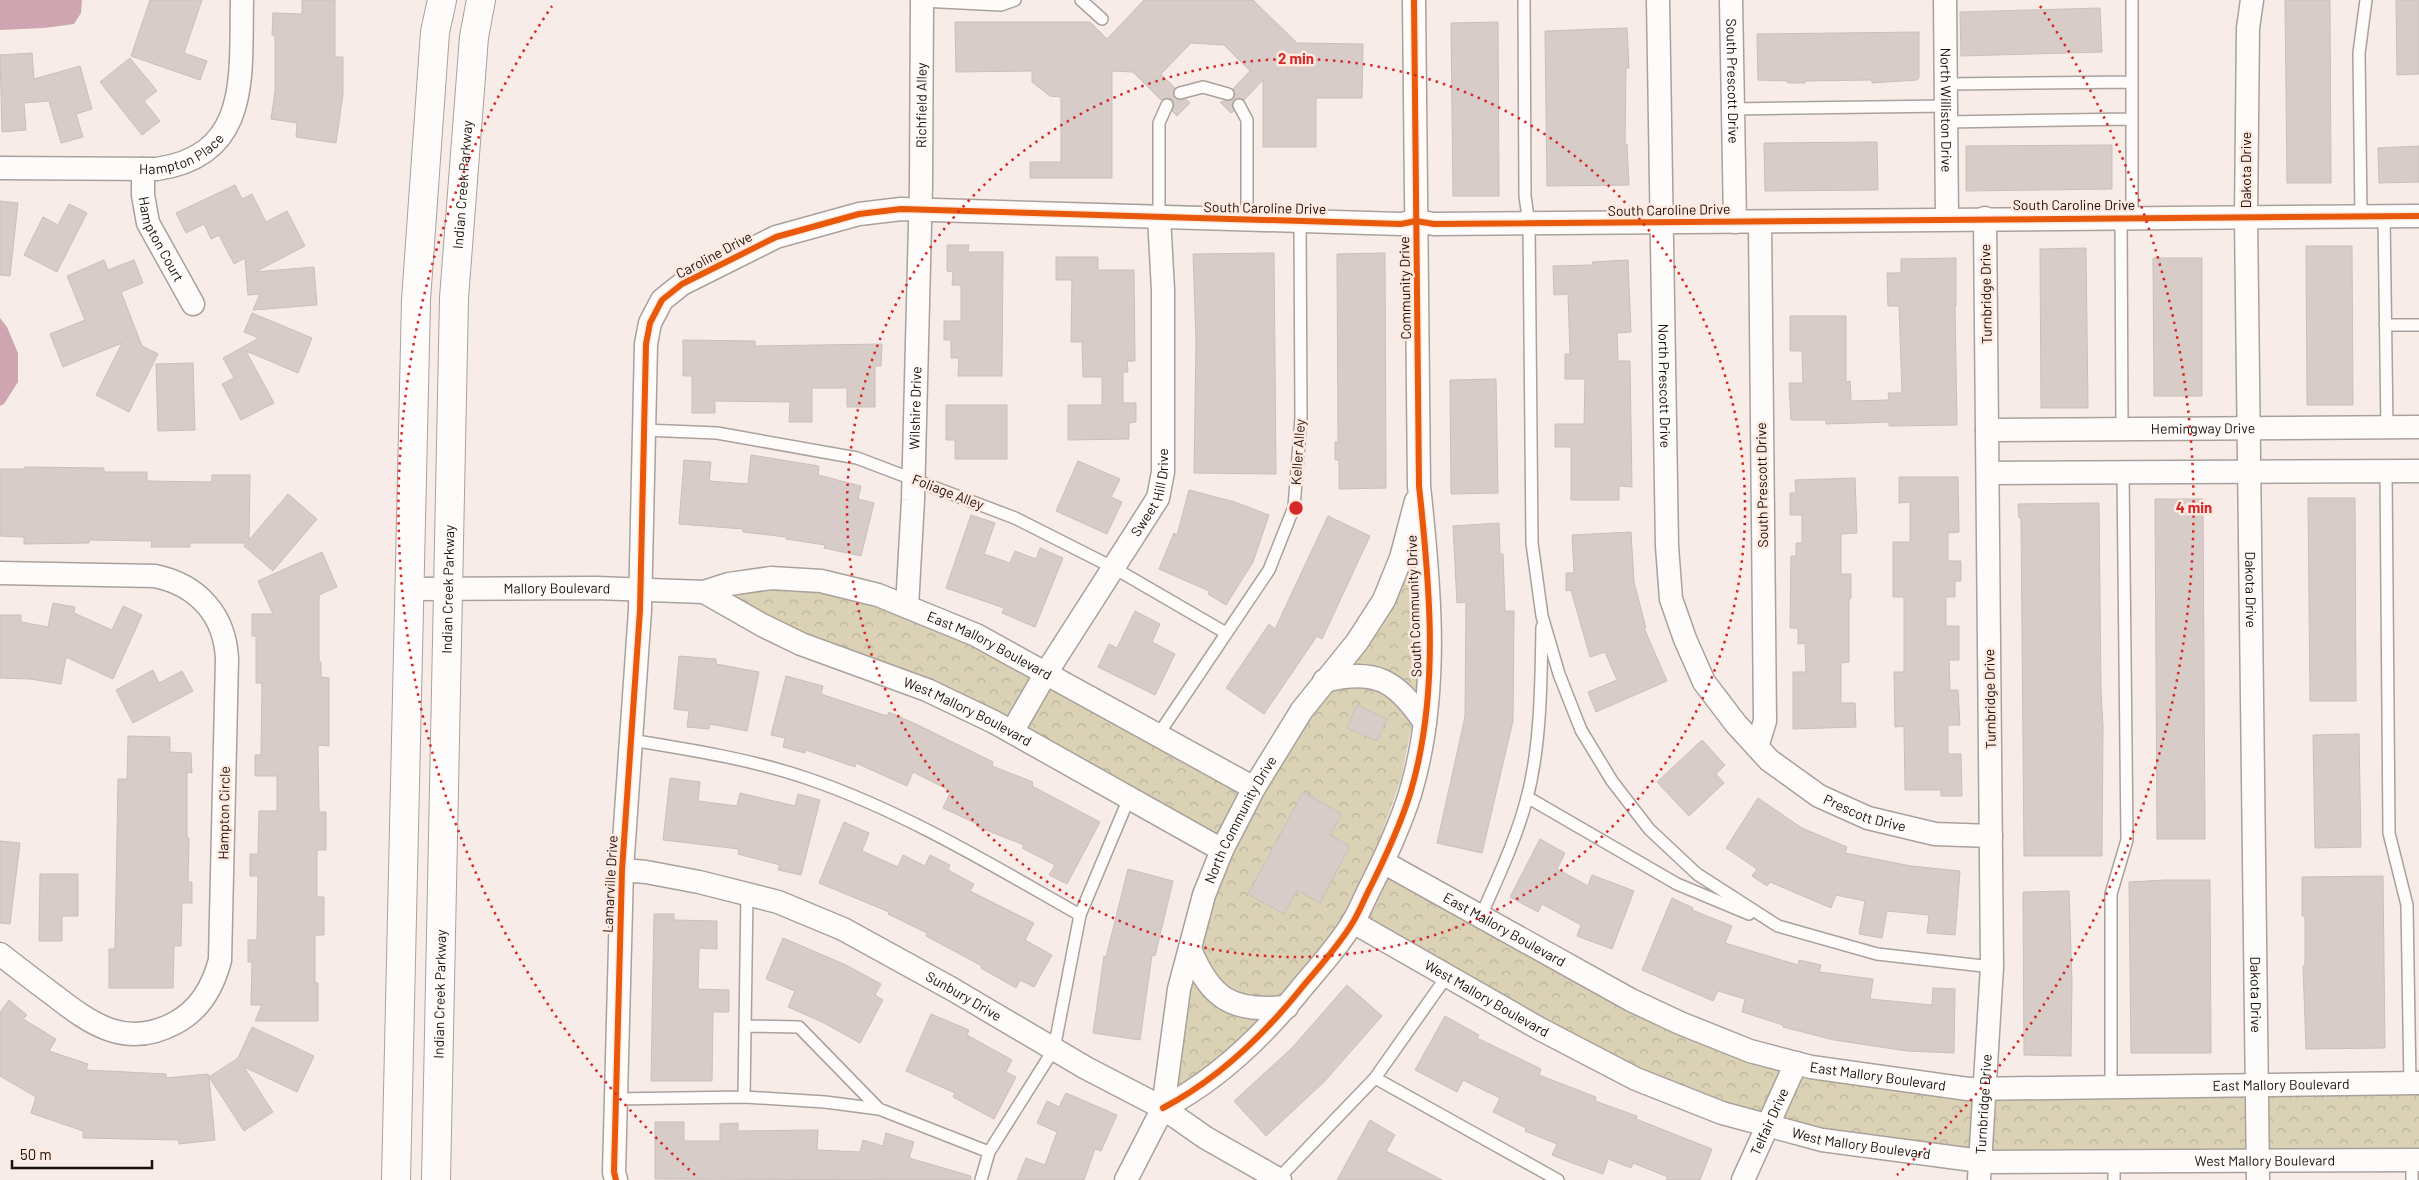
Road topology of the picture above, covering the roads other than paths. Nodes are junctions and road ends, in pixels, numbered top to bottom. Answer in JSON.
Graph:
{"nodes":[{"id":1,"x":242,"y":0,"type":"edge"},
{"id":2,"x":442,"y":0,"type":"edge"},
{"id":3,"x":481,"y":0,"type":"edge"},
{"id":4,"x":922,"y":0,"type":"edge"},
{"id":5,"x":1015,"y":0,"type":"edge"},
{"id":6,"x":1081,"y":0,"type":"edge"},
{"id":7,"x":1414,"y":0,"type":"edge"},
{"id":8,"x":1524,"y":0,"type":"edge"},
{"id":9,"x":1658,"y":0,"type":"edge"},
{"id":10,"x":1731,"y":0,"type":"edge"},
{"id":11,"x":1945,"y":0,"type":"edge"},
{"id":12,"x":2132,"y":0,"type":"edge"},
{"id":13,"x":2252,"y":0,"type":"edge"},
{"id":14,"x":2366,"y":0,"type":"edge"},
{"id":15,"x":1102,"y":19,"type":"dead end"},
{"id":16,"x":2132,"y":82,"type":"junction"},
{"id":17,"x":1180,"y":93,"type":"dead end"},
{"id":18,"x":1228,"y":94,"type":"dead end"},
{"id":19,"x":1946,"y":104,"type":"junction"},
{"id":20,"x":1166,"y":105,"type":"dead end"},
{"id":21,"x":1239,"y":105,"type":"dead end"},
{"id":22,"x":1733,"y":109,"type":"junction"},
{"id":23,"x":2132,"y":119,"type":"junction"},
{"id":24,"x":0,"y":168,"type":"edge"},
{"id":25,"x":143,"y":169,"type":"junction"},
{"id":26,"x":920,"y":210,"type":"junction"},
{"id":27,"x":2372,"y":216,"type":"junction"},
{"id":28,"x":2419,"y":216,"type":"edge"},
{"id":29,"x":1159,"y":217,"type":"junction"},
{"id":30,"x":2246,"y":217,"type":"junction"},
{"id":31,"x":1985,"y":218,"type":"junction"},
{"id":32,"x":2126,"y":218,"type":"junction"},
{"id":33,"x":1947,"y":219,"type":"junction"},
{"id":34,"x":1247,"y":220,"type":"junction"},
{"id":35,"x":1300,"y":221,"type":"junction"},
{"id":36,"x":1416,"y":221,"type":"junction"},
{"id":37,"x":1735,"y":222,"type":"junction"},
{"id":38,"x":1760,"y":222,"type":"junction"},
{"id":39,"x":1663,"y":223,"type":"junction"},
{"id":40,"x":1529,"y":224,"type":"junction"},
{"id":41,"x":193,"y":304,"type":"dead end"},
{"id":42,"x":2386,"y":325,"type":"junction"},
{"id":43,"x":2419,"y":325,"type":"edge"},
{"id":44,"x":2419,"y":427,"type":"edge"},
{"id":45,"x":2387,"y":428,"type":"junction"},
{"id":46,"x":2250,"y":429,"type":"junction"},
{"id":47,"x":644,"y":430,"type":"junction"},
{"id":48,"x":1987,"y":430,"type":"junction"},
{"id":49,"x":2122,"y":430,"type":"junction"},
{"id":50,"x":2419,"y":471,"type":"edge"},
{"id":51,"x":2386,"y":472,"type":"junction"},
{"id":52,"x":1988,"y":473,"type":"junction"},
{"id":53,"x":2123,"y":473,"type":"junction"},
{"id":54,"x":2251,"y":474,"type":"junction"},
{"id":55,"x":913,"y":479,"type":"junction"},
{"id":56,"x":1419,"y":486,"type":"junction"},
{"id":57,"x":1114,"y":568,"type":"junction"},
{"id":58,"x":0,"y":573,"type":"edge"},
{"id":59,"x":409,"y":588,"type":"junction"},
{"id":60,"x":448,"y":588,"type":"junction"},
{"id":61,"x":640,"y":590,"type":"junction"},
{"id":62,"x":704,"y":592,"type":"junction"},
{"id":63,"x":907,"y":607,"type":"junction"},
{"id":64,"x":1542,"y":616,"type":"junction"},
{"id":65,"x":1226,"y":633,"type":"junction"},
{"id":66,"x":1046,"y":673,"type":"junction"},
{"id":67,"x":1324,"y":680,"type":"junction"},
{"id":68,"x":1425,"y":723,"type":"junction"},
{"id":69,"x":1012,"y":732,"type":"junction"},
{"id":70,"x":1158,"y":735,"type":"junction"},
{"id":71,"x":631,"y":740,"type":"junction"},
{"id":72,"x":1757,"y":747,"type":"junction"},
{"id":73,"x":1254,"y":788,"type":"junction"},
{"id":74,"x":1527,"y":797,"type":"junction"},
{"id":75,"x":1130,"y":798,"type":"junction"},
{"id":76,"x":1991,"y":836,"type":"junction"},
{"id":77,"x":1222,"y":850,"type":"junction"},
{"id":78,"x":1383,"y":862,"type":"junction"},
{"id":79,"x":622,"y":870,"type":"junction"},
{"id":80,"x":746,"y":894,"type":"junction"},
{"id":81,"x":1080,"y":915,"type":"junction"},
{"id":82,"x":1481,"y":916,"type":"junction"},
{"id":83,"x":1353,"y":922,"type":"junction"},
{"id":84,"x":1778,"y":926,"type":"junction"},
{"id":85,"x":1190,"y":949,"type":"junction"},
{"id":86,"x":0,"y":954,"type":"edge"},
{"id":87,"x":1992,"y":967,"type":"junction"},
{"id":88,"x":1446,"y":976,"type":"junction"},
{"id":89,"x":1287,"y":1007,"type":"junction"},
{"id":90,"x":746,"y":1026,"type":"junction"},
{"id":91,"x":1054,"y":1049,"type":"junction"},
{"id":92,"x":1796,"y":1063,"type":"junction"},
{"id":93,"x":1375,"y":1078,"type":"junction"},
{"id":94,"x":2415,"y":1083,"type":"edge"},
{"id":95,"x":2256,"y":1084,"type":"junction"},
{"id":96,"x":2111,"y":1087,"type":"junction"},
{"id":97,"x":1984,"y":1089,"type":"junction"},
{"id":98,"x":744,"y":1097,"type":"junction"},
{"id":99,"x":615,"y":1099,"type":"junction"},
{"id":100,"x":1163,"y":1108,"type":"junction"},
{"id":101,"x":879,"y":1109,"type":"junction"},
{"id":102,"x":1768,"y":1127,"type":"junction"},
{"id":103,"x":989,"y":1152,"type":"junction"},
{"id":104,"x":2414,"y":1166,"type":"edge"},
{"id":105,"x":2257,"y":1170,"type":"edge"},
{"id":106,"x":1980,"y":1171,"type":"edge"},
{"id":107,"x":2114,"y":1171,"type":"edge"},
{"id":108,"x":396,"y":1180,"type":"edge"},
{"id":109,"x":436,"y":1180,"type":"edge"},
{"id":110,"x":616,"y":1180,"type":"edge"},
{"id":111,"x":981,"y":1180,"type":"edge"},
{"id":112,"x":1126,"y":1180,"type":"edge"},
{"id":113,"x":1278,"y":1180,"type":"edge"},
{"id":114,"x":1558,"y":1180,"type":"edge"},
{"id":115,"x":1743,"y":1180,"type":"edge"}],
"edges":[{"from":1,"to":25,"type":"street","name":"Hampton Place"},
{"from":2,"to":59,"type":"street"},
{"from":3,"to":60,"type":"street","name":"Indian Creek Parkway"},
{"from":4,"to":5,"type":"lane"},
{"from":4,"to":26,"type":"street","name":"Richfield Alley"},
{"from":6,"to":15,"type":"lane"},
{"from":7,"to":36,"type":"street","name":"Community Drive"},
{"from":8,"to":40,"type":"lane"},
{"from":9,"to":39,"type":"street","name":"North Prescott Drive"},
{"from":10,"to":22,"type":"street","name":"South Prescott Drive"},
{"from":11,"to":19,"type":"street","name":"North Williston Drive"},
{"from":12,"to":16,"type":"lane"},
{"from":13,"to":30,"type":"street","name":"Dakota Drive"},
{"from":14,"to":27,"type":"lane"},
{"from":16,"to":19,"type":"lane"},
{"from":16,"to":23,"type":"lane"},
{"from":17,"to":18,"type":"lane"},
{"from":19,"to":22,"type":"lane"},
{"from":19,"to":23,"type":"lane"},
{"from":19,"to":33,"type":"street","name":"North Williston Drive"},
{"from":20,"to":29,"type":"lane"},
{"from":21,"to":34,"type":"lane"},
{"from":22,"to":37,"type":"street","name":"South Prescott Drive"},
{"from":23,"to":32,"type":"lane"},
{"from":24,"to":25,"type":"street","name":"Hampton Place"},
{"from":25,"to":41,"type":"street","name":"Hampton Court"},
{"from":26,"to":29,"type":"street","name":"South Caroline Drive"},
{"from":26,"to":47,"type":"street","name":"Caroline Drive"},
{"from":26,"to":55,"type":"street","name":"Wilshire Drive"},
{"from":27,"to":28,"type":"street","name":"South Caroline Drive"},
{"from":27,"to":30,"type":"street","name":"South Caroline Drive"},
{"from":27,"to":42,"type":"lane"},
{"from":29,"to":34,"type":"street","name":"South Caroline Drive"},
{"from":29,"to":57,"type":"street","name":"Sweet Hill Drive"},
{"from":30,"to":32,"type":"street","name":"South Caroline Drive"},
{"from":30,"to":46,"type":"street","name":"Dakota Drive"},
{"from":31,"to":32,"type":"street","name":"South Caroline Drive"},
{"from":31,"to":33,"type":"street","name":"South Caroline Drive"},
{"from":31,"to":48,"type":"street","name":"Turnbridge Drive"},
{"from":32,"to":49,"type":"lane"},
{"from":33,"to":38,"type":"street","name":"South Caroline Drive"},
{"from":34,"to":35,"type":"street","name":"South Caroline Drive"},
{"from":35,"to":36,"type":"street","name":"South Caroline Drive"},
{"from":35,"to":65,"type":"lane","name":"Keller Alley"},
{"from":36,"to":40,"type":"street","name":"South Caroline Drive"},
{"from":36,"to":56,"type":"street","name":"Community Drive"},
{"from":37,"to":38,"type":"street","name":"South Caroline Drive"},
{"from":37,"to":39,"type":"street","name":"South Caroline Drive"},
{"from":38,"to":72,"type":"street","name":"South Prescott Drive"},
{"from":39,"to":40,"type":"street","name":"South Caroline Drive"},
{"from":39,"to":72,"type":"street","name":"North Prescott Drive"},
{"from":40,"to":64,"type":"lane"},
{"from":42,"to":43,"type":"lane"},
{"from":42,"to":45,"type":"lane"},
{"from":44,"to":45,"type":"street","name":"Hemingway Drive"},
{"from":45,"to":46,"type":"street","name":"Hemingway Drive"},
{"from":46,"to":49,"type":"street","name":"Hemingway Drive"},
{"from":46,"to":54,"type":"street","name":"Dakota Drive"},
{"from":47,"to":55,"type":"lane","name":"Foliage Alley"},
{"from":47,"to":61,"type":"street","name":"Caroline Drive"},
{"from":48,"to":49,"type":"street","name":"Hemingway Drive"},
{"from":48,"to":52,"type":"street","name":"Turnbridge Drive"},
{"from":50,"to":51,"type":"street"},
{"from":51,"to":54,"type":"street"},
{"from":51,"to":94,"type":"lane"},
{"from":52,"to":53,"type":"street"},
{"from":52,"to":76,"type":"street","name":"Turnbridge Drive"},
{"from":53,"to":54,"type":"street"},
{"from":53,"to":96,"type":"lane"},
{"from":54,"to":95,"type":"street","name":"Dakota Drive"},
{"from":55,"to":57,"type":"lane","name":"Foliage Alley"},
{"from":55,"to":63,"type":"street","name":"Wilshire Drive"},
{"from":56,"to":67,"type":"street","name":"North Community Drive"},
{"from":56,"to":68,"type":"street","name":"South Community Drive"},
{"from":57,"to":65,"type":"lane","name":"Foliage Alley"},
{"from":57,"to":66,"type":"street","name":"Sweet Hill Drive"},
{"from":58,"to":86,"type":"street","name":"Hampton Circle"},
{"from":59,"to":60,"type":"street","name":"Mallory Boulevard"},
{"from":59,"to":108,"type":"street"},
{"from":60,"to":61,"type":"street","name":"Mallory Boulevard"},
{"from":60,"to":109,"type":"street","name":"Indian Creek Parkway"},
{"from":61,"to":62,"type":"street","name":"Mallory Boulevard"},
{"from":61,"to":71,"type":"street","name":"Lamarville Drive"},
{"from":62,"to":63,"type":"street","name":"East Mallory Boulevard"},
{"from":62,"to":69,"type":"street","name":"West Mallory Boulevard"},
{"from":63,"to":66,"type":"street","name":"East Mallory Boulevard"},
{"from":64,"to":74,"type":"lane"},
{"from":64,"to":84,"type":"lane"},
{"from":65,"to":70,"type":"lane","name":"Keller Alley"},
{"from":66,"to":69,"type":"street","name":"Sweet Hill Drive"},
{"from":66,"to":70,"type":"street","name":"East Mallory Boulevard"},
{"from":67,"to":68,"type":"street"},
{"from":67,"to":73,"type":"street","name":"North Community Drive"},
{"from":68,"to":78,"type":"street","name":"South Community Drive"},
{"from":69,"to":75,"type":"street","name":"West Mallory Boulevard"},
{"from":70,"to":73,"type":"street","name":"East Mallory Boulevard"},
{"from":71,"to":79,"type":"street","name":"Lamarville Drive"},
{"from":71,"to":81,"type":"lane"},
{"from":72,"to":76,"type":"street","name":"Prescott Drive"},
{"from":73,"to":77,"type":"street","name":"North Community Drive"},
{"from":74,"to":82,"type":"lane"},
{"from":74,"to":84,"type":"lane"},
{"from":75,"to":77,"type":"street","name":"West Mallory Boulevard"},
{"from":75,"to":81,"type":"lane"},
{"from":76,"to":87,"type":"street","name":"Turnbridge Drive"},
{"from":77,"to":85,"type":"street","name":"North Community Drive"},
{"from":78,"to":82,"type":"street","name":"East Mallory Boulevard"},
{"from":78,"to":83,"type":"street","name":"South Community Drive"},
{"from":79,"to":80,"type":"street","name":"Sunbury Drive"},
{"from":79,"to":99,"type":"street","name":"Lamarville Drive"},
{"from":80,"to":90,"type":"lane"},
{"from":80,"to":91,"type":"street","name":"Sunbury Drive"},
{"from":81,"to":91,"type":"lane"},
{"from":82,"to":92,"type":"street","name":"East Mallory Boulevard"},
{"from":83,"to":88,"type":"street","name":"West Mallory Boulevard"},
{"from":83,"to":89,"type":"street","name":"South Community Drive"},
{"from":84,"to":87,"type":"lane"},
{"from":85,"to":89,"type":"street"},
{"from":85,"to":100,"type":"street","name":"North Community Drive"},
{"from":87,"to":97,"type":"street","name":"Turnbridge Drive"},
{"from":88,"to":93,"type":"lane"},
{"from":88,"to":102,"type":"street","name":"West Mallory Boulevard"},
{"from":89,"to":100,"type":"street","name":"South Community Drive"},
{"from":90,"to":98,"type":"lane"},
{"from":90,"to":101,"type":"lane"},
{"from":91,"to":100,"type":"street","name":"Sunbury Drive"},
{"from":91,"to":103,"type":"lane"},
{"from":92,"to":97,"type":"street","name":"East Mallory Boulevard"},
{"from":92,"to":102,"type":"street","name":"Telfair Drive"},
{"from":93,"to":113,"type":"lane"},
{"from":93,"to":114,"type":"lane"},
{"from":94,"to":95,"type":"street","name":"East Mallory Boulevard"},
{"from":95,"to":96,"type":"street","name":"East Mallory Boulevard"},
{"from":95,"to":105,"type":"street","name":"Dakota Drive"},
{"from":96,"to":97,"type":"street","name":"East Mallory Boulevard"},
{"from":97,"to":106,"type":"street","name":"Turnbridge Drive"},
{"from":98,"to":99,"type":"lane"},
{"from":98,"to":101,"type":"lane"},
{"from":99,"to":110,"type":"street","name":"Lamarville Drive"},
{"from":100,"to":112,"type":"street","name":"North Community Drive"},
{"from":100,"to":113,"type":"street","name":"Sunbury Drive"},
{"from":101,"to":103,"type":"lane"},
{"from":102,"to":106,"type":"street","name":"West Mallory Boulevard"},
{"from":102,"to":115,"type":"street","name":"Telfair Drive"},
{"from":103,"to":111,"type":"lane"},
{"from":104,"to":105,"type":"street","name":"West Mallory Boulevard"},
{"from":105,"to":107,"type":"street","name":"West Mallory Boulevard"},
{"from":106,"to":107,"type":"street","name":"West Mallory Boulevard"}]}
